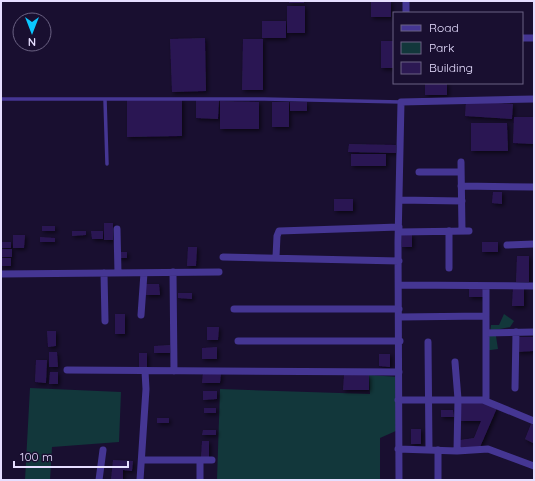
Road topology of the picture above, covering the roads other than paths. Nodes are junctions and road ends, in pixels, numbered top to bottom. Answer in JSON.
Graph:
{"nodes":[{"id":1,"x":406,"y":1,"type":"edge"},
{"id":2,"x":406,"y":12,"type":"edge"},
{"id":3,"x":523,"y":38,"type":"edge"},
{"id":4,"x":534,"y":38,"type":"edge"},
{"id":5,"x":1,"y":99,"type":"edge"},
{"id":6,"x":534,"y":99,"type":"edge"},
{"id":7,"x":105,"y":100,"type":"junction"},
{"id":8,"x":401,"y":102,"type":"junction"},
{"id":9,"x":461,"y":162,"type":"dead end"},
{"id":10,"x":107,"y":164,"type":"dead end"},
{"id":11,"x":419,"y":172,"type":"dead end"},
{"id":12,"x":461,"y":172,"type":"junction"},
{"id":13,"x":461,"y":186,"type":"junction"},
{"id":14,"x":534,"y":187,"type":"edge"},
{"id":15,"x":400,"y":200,"type":"junction"},
{"id":16,"x":462,"y":201,"type":"junction"},
{"id":17,"x":117,"y":229,"type":"dead end"},
{"id":18,"x":399,"y":229,"type":"junction"},
{"id":19,"x":449,"y":231,"type":"junction"},
{"id":20,"x":534,"y":244,"type":"edge"},
{"id":21,"x":507,"y":245,"type":"dead end"},
{"id":22,"x":224,"y":257,"type":"dead end"},
{"id":23,"x":276,"y":257,"type":"junction"},
{"id":24,"x":399,"y":261,"type":"junction"},
{"id":25,"x":449,"y":268,"type":"dead end"},
{"id":26,"x":173,"y":272,"type":"junction"},
{"id":27,"x":219,"y":272,"type":"dead end"},
{"id":28,"x":104,"y":273,"type":"junction"},
{"id":29,"x":118,"y":273,"type":"junction"},
{"id":30,"x":144,"y":273,"type":"junction"},
{"id":31,"x":1,"y":274,"type":"edge"},
{"id":32,"x":399,"y":284,"type":"junction"},
{"id":33,"x":486,"y":286,"type":"junction"},
{"id":34,"x":534,"y":286,"type":"edge"},
{"id":35,"x":399,"y":308,"type":"junction"},
{"id":36,"x":234,"y":309,"type":"dead end"},
{"id":37,"x":141,"y":316,"type":"dead end"},
{"id":38,"x":486,"y":316,"type":"junction"},
{"id":39,"x":399,"y":317,"type":"junction"},
{"id":40,"x":105,"y":321,"type":"dead end"},
{"id":41,"x":516,"y":332,"type":"junction"},
{"id":42,"x":534,"y":332,"type":"edge"},
{"id":43,"x":486,"y":333,"type":"junction"},
{"id":44,"x":238,"y":341,"type":"dead end"},
{"id":45,"x":400,"y":341,"type":"junction"},
{"id":46,"x":428,"y":342,"type":"dead end"},
{"id":47,"x":455,"y":362,"type":"dead end"},
{"id":48,"x":67,"y":370,"type":"dead end"},
{"id":49,"x":145,"y":371,"type":"junction"},
{"id":50,"x":174,"y":371,"type":"junction"},
{"id":51,"x":399,"y":372,"type":"junction"},
{"id":52,"x":515,"y":388,"type":"dead end"},
{"id":53,"x":428,"y":399,"type":"junction"},
{"id":54,"x":458,"y":399,"type":"junction"},
{"id":55,"x":398,"y":400,"type":"junction"},
{"id":56,"x":486,"y":400,"type":"junction"},
{"id":57,"x":534,"y":421,"type":"edge"},
{"id":58,"x":398,"y":449,"type":"junction"},
{"id":59,"x":103,"y":450,"type":"dead end"},
{"id":60,"x":429,"y":450,"type":"junction"},
{"id":61,"x":438,"y":450,"type":"junction"},
{"id":62,"x":457,"y":451,"type":"junction"},
{"id":63,"x":142,"y":460,"type":"junction"},
{"id":64,"x":200,"y":460,"type":"junction"},
{"id":65,"x":212,"y":460,"type":"dead end"},
{"id":66,"x":534,"y":466,"type":"edge"},
{"id":67,"x":99,"y":480,"type":"edge"},
{"id":68,"x":140,"y":480,"type":"edge"},
{"id":69,"x":200,"y":480,"type":"edge"},
{"id":70,"x":399,"y":480,"type":"edge"},
{"id":71,"x":438,"y":480,"type":"edge"}],
"edges":[{"from":1,"to":2,"type":"street"},
{"from":3,"to":4,"type":"street"},
{"from":5,"to":7,"type":"lane"},
{"from":6,"to":8,"type":"street"},
{"from":7,"to":8,"type":"lane"},
{"from":7,"to":10,"type":"lane"},
{"from":8,"to":15,"type":"street"},
{"from":9,"to":12,"type":"street"},
{"from":11,"to":12,"type":"street"},
{"from":12,"to":13,"type":"street"},
{"from":13,"to":14,"type":"street"},
{"from":13,"to":16,"type":"street"},
{"from":15,"to":16,"type":"street"},
{"from":15,"to":18,"type":"street"},
{"from":16,"to":19,"type":"street"},
{"from":17,"to":29,"type":"street"},
{"from":18,"to":19,"type":"street"},
{"from":18,"to":23,"type":"street"},
{"from":18,"to":24,"type":"street"},
{"from":19,"to":25,"type":"street"},
{"from":20,"to":21,"type":"street"},
{"from":22,"to":23,"type":"street"},
{"from":23,"to":24,"type":"street"},
{"from":24,"to":32,"type":"street"},
{"from":26,"to":27,"type":"street"},
{"from":26,"to":30,"type":"street"},
{"from":26,"to":50,"type":"street"},
{"from":28,"to":29,"type":"street"},
{"from":28,"to":31,"type":"street"},
{"from":28,"to":40,"type":"street"},
{"from":29,"to":30,"type":"street"},
{"from":30,"to":37,"type":"street"},
{"from":32,"to":33,"type":"street"},
{"from":32,"to":35,"type":"street"},
{"from":33,"to":34,"type":"street"},
{"from":33,"to":38,"type":"street"},
{"from":35,"to":36,"type":"street"},
{"from":35,"to":39,"type":"street"},
{"from":38,"to":39,"type":"street"},
{"from":38,"to":43,"type":"street"},
{"from":39,"to":45,"type":"street"},
{"from":41,"to":42,"type":"street"},
{"from":41,"to":43,"type":"street"},
{"from":41,"to":52,"type":"street"},
{"from":43,"to":56,"type":"street"},
{"from":44,"to":45,"type":"street"},
{"from":45,"to":51,"type":"street"},
{"from":46,"to":53,"type":"street"},
{"from":47,"to":54,"type":"street"},
{"from":48,"to":49,"type":"street"},
{"from":49,"to":50,"type":"street"},
{"from":49,"to":63,"type":"street"},
{"from":50,"to":51,"type":"street"},
{"from":51,"to":55,"type":"street"},
{"from":53,"to":54,"type":"street"},
{"from":53,"to":55,"type":"street"},
{"from":53,"to":60,"type":"street"},
{"from":54,"to":56,"type":"street"},
{"from":54,"to":62,"type":"street"},
{"from":55,"to":58,"type":"street"},
{"from":56,"to":57,"type":"street"},
{"from":58,"to":60,"type":"street"},
{"from":58,"to":70,"type":"street"},
{"from":59,"to":67,"type":"street"},
{"from":60,"to":61,"type":"street"},
{"from":61,"to":62,"type":"street"},
{"from":61,"to":71,"type":"street"},
{"from":62,"to":66,"type":"street"},
{"from":63,"to":64,"type":"street"},
{"from":63,"to":68,"type":"street"},
{"from":64,"to":65,"type":"street"},
{"from":64,"to":69,"type":"street"}]}
